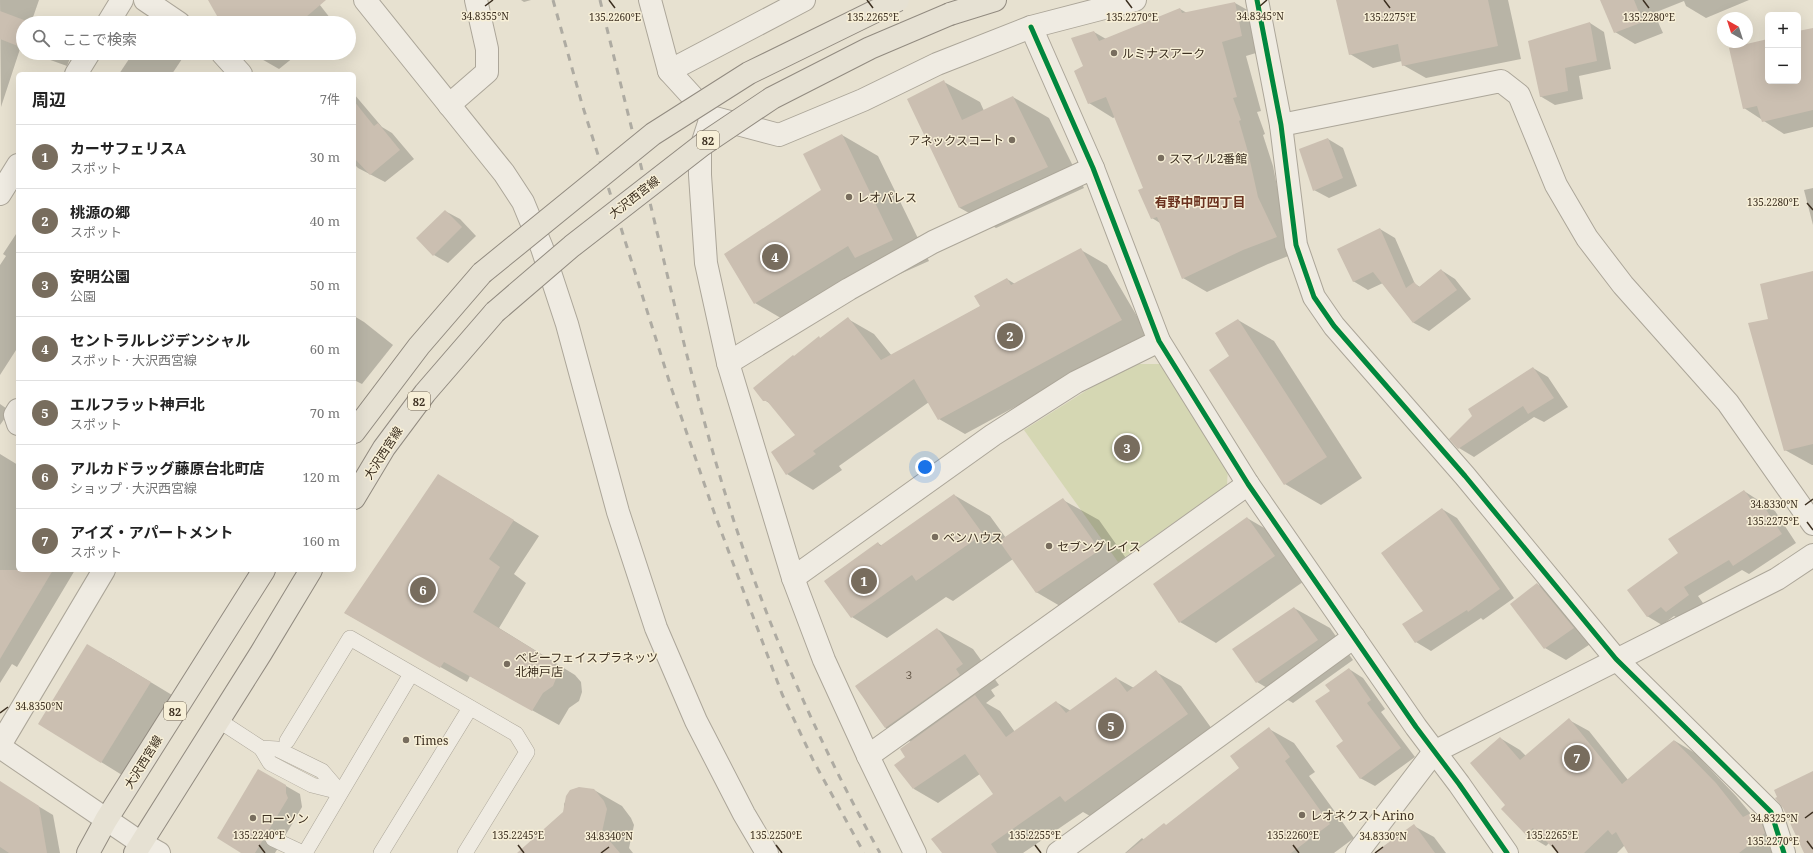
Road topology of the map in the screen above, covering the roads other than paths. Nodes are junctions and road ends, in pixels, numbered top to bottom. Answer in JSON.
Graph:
{"nodes":[{"id":1,"x":122,"y":0,"type":"edge"},
{"id":2,"x":145,"y":0,"type":"edge"},
{"id":3,"x":365,"y":0,"type":"edge"},
{"id":4,"x":476,"y":0,"type":"edge"},
{"id":5,"x":650,"y":0,"type":"edge"},
{"id":6,"x":804,"y":0,"type":"edge"},
{"id":7,"x":898,"y":0,"type":"edge"},
{"id":8,"x":995,"y":0,"type":"edge"},
{"id":9,"x":1134,"y":0,"type":"edge"},
{"id":10,"x":1257,"y":0,"type":"edge"},
{"id":11,"x":112,"y":16,"type":"edge"},
{"id":12,"x":169,"y":16,"type":"edge"},
{"id":13,"x":1031,"y":27,"type":"junction"},
{"id":14,"x":85,"y":60,"type":"edge"},
{"id":15,"x":228,"y":60,"type":"edge"},
{"id":16,"x":669,"y":71,"type":"junction"},
{"id":17,"x":77,"y":72,"type":"edge"},
{"id":18,"x":238,"y":72,"type":"edge"},
{"id":19,"x":449,"y":105,"type":"junction"},
{"id":20,"x":711,"y":117,"type":"junction"},
{"id":21,"x":1281,"y":125,"type":"junction"},
{"id":22,"x":16,"y":168,"type":"edge"},
{"id":23,"x":1094,"y":168,"type":"junction"},
{"id":24,"x":0,"y":194,"type":"edge"},
{"id":25,"x":1159,"y":341,"type":"junction"},
{"id":26,"x":728,"y":363,"type":"junction"},
{"id":27,"x":356,"y":429,"type":"edge"},
{"id":28,"x":1248,"y":484,"type":"junction"},
{"id":29,"x":356,"y":495,"type":"edge"},
{"id":30,"x":1813,"y":524,"type":"edge"},
{"id":31,"x":1813,"y":556,"type":"edge"},
{"id":32,"x":103,"y":572,"type":"edge"},
{"id":33,"x":263,"y":572,"type":"edge"},
{"id":34,"x":310,"y":572,"type":"edge"},
{"id":35,"x":793,"y":578,"type":"junction"},
{"id":36,"x":1354,"y":637,"type":"junction"},
{"id":37,"x":1616,"y":659,"type":"junction"},
{"id":38,"x":411,"y":674,"type":"junction"},
{"id":39,"x":470,"y":708,"type":"junction"},
{"id":40,"x":218,"y":720,"type":"junction"},
{"id":41,"x":287,"y":741,"type":"dead end"},
{"id":42,"x":0,"y":746,"type":"edge"},
{"id":43,"x":1434,"y":752,"type":"junction"},
{"id":44,"x":868,"y":756,"type":"junction"},
{"id":45,"x":340,"y":792,"type":"junction"},
{"id":46,"x":106,"y":820,"type":"junction"},
{"id":47,"x":273,"y":839,"type":"dead end"},
{"id":48,"x":145,"y":850,"type":"edge"},
{"id":49,"x":88,"y":853,"type":"edge"},
{"id":50,"x":304,"y":853,"type":"edge"},
{"id":51,"x":381,"y":853,"type":"edge"},
{"id":52,"x":465,"y":853,"type":"edge"},
{"id":53,"x":767,"y":853,"type":"edge"},
{"id":54,"x":915,"y":853,"type":"edge"},
{"id":55,"x":1058,"y":853,"type":"edge"},
{"id":56,"x":1357,"y":853,"type":"edge"},
{"id":57,"x":1506,"y":853,"type":"edge"},
{"id":58,"x":1784,"y":853,"type":"edge"}],
"edges":[{"from":1,"to":11,"type":"street"},
{"from":2,"to":12,"type":"street"},
{"from":3,"to":19,"type":"street"},
{"from":4,"to":19,"type":"street"},
{"from":5,"to":16,"type":"street"},
{"from":6,"to":16,"type":"street"},
{"from":7,"to":27,"type":"main road","bridge":true},
{"from":8,"to":29,"type":"main road","name":"大沢西宮線","number":"82","bridge":true},
{"from":9,"to":13,"type":"street"},
{"from":10,"to":21,"type":"street"},
{"from":13,"to":20,"type":"street"},
{"from":13,"to":23,"type":"street"},
{"from":14,"to":17,"type":"street"},
{"from":15,"to":18,"type":"street"},
{"from":16,"to":20,"type":"street"},
{"from":19,"to":53,"type":"street"},
{"from":20,"to":26,"type":"street"},
{"from":21,"to":30,"type":"street"},
{"from":21,"to":37,"type":"street"},
{"from":22,"to":24,"type":"street"},
{"from":23,"to":25,"type":"street"},
{"from":23,"to":26,"type":"street"},
{"from":25,"to":28,"type":"street"},
{"from":25,"to":35,"type":"street"},
{"from":26,"to":35,"type":"street"},
{"from":28,"to":36,"type":"street"},
{"from":28,"to":44,"type":"street"},
{"from":31,"to":37,"type":"street"},
{"from":32,"to":42,"type":"street"},
{"from":33,"to":46,"type":"main road","name":"大沢西宮線","number":"82"},
{"from":34,"to":40,"type":"main road"},
{"from":35,"to":44,"type":"street"},
{"from":36,"to":43,"type":"street"},
{"from":36,"to":55,"type":"street"},
{"from":37,"to":43,"type":"street"},
{"from":37,"to":58,"type":"street"},
{"from":38,"to":39,"type":"lane"},
{"from":38,"to":41,"type":"lane"},
{"from":38,"to":45,"type":"lane"},
{"from":39,"to":51,"type":"lane"},
{"from":39,"to":52,"type":"lane"},
{"from":40,"to":45,"type":"lane"},
{"from":40,"to":48,"type":"main road"},
{"from":42,"to":46,"type":"street"},
{"from":43,"to":56,"type":"street"},
{"from":43,"to":57,"type":"street"},
{"from":44,"to":54,"type":"street"},
{"from":45,"to":50,"type":"lane"},
{"from":46,"to":48,"type":"street"},
{"from":46,"to":49,"type":"main road","name":"大沢西宮線","number":"82"},
{"from":47,"to":50,"type":"lane"}]}
